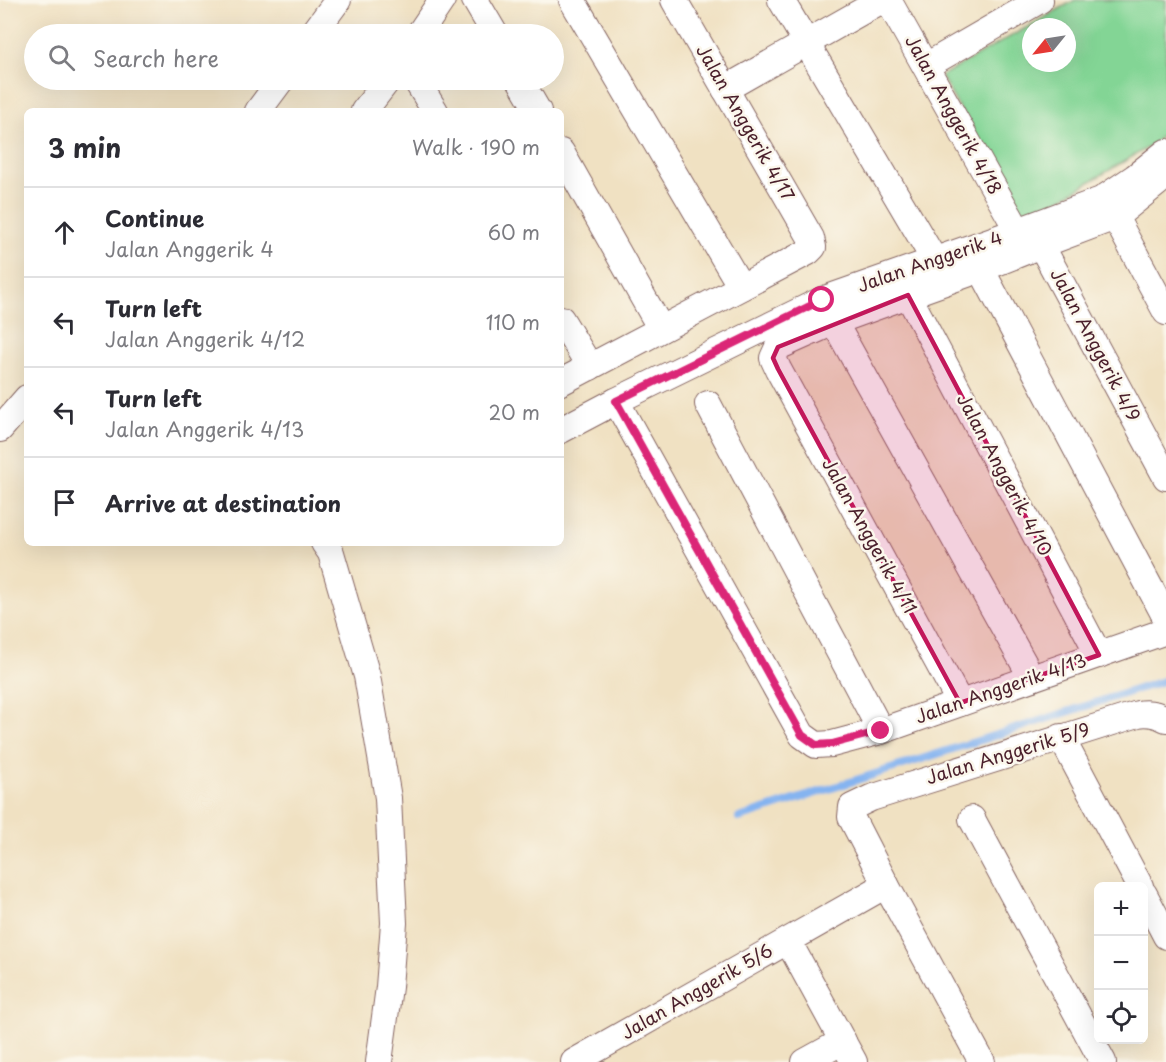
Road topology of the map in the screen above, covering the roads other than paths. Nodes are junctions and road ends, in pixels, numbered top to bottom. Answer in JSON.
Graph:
{"nodes":[{"id":1,"x":338,"y":0,"type":"edge"},
{"id":2,"x":442,"y":0,"type":"edge"},
{"id":3,"x":475,"y":0,"type":"edge"},
{"id":4,"x":572,"y":0,"type":"edge"},
{"id":5,"x":674,"y":0,"type":"edge"},
{"id":6,"x":781,"y":0,"type":"edge"},
{"id":7,"x":882,"y":0,"type":"edge"},
{"id":8,"x":888,"y":0,"type":"edge"},
{"id":9,"x":1040,"y":0,"type":"edge"},
{"id":10,"x":320,"y":24,"type":"edge"},
{"id":11,"x":426,"y":24,"type":"edge"},
{"id":12,"x":489,"y":24,"type":"edge"},
{"id":13,"x":806,"y":43,"type":"junction"},
{"id":14,"x":926,"y":66,"type":"junction"},
{"id":15,"x":725,"y":89,"type":"junction"},
{"id":16,"x":273,"y":90,"type":"edge"},
{"id":17,"x":380,"y":90,"type":"edge"},
{"id":18,"x":422,"y":90,"type":"edge"},
{"id":19,"x":526,"y":90,"type":"edge"},
{"id":20,"x":260,"y":108,"type":"edge"},
{"id":21,"x":366,"y":108,"type":"edge"},
{"id":22,"x":433,"y":108,"type":"edge"},
{"id":23,"x":536,"y":108,"type":"edge"},
{"id":24,"x":1166,"y":152,"type":"edge"},
{"id":25,"x":564,"y":157,"type":"edge"},
{"id":26,"x":1166,"y":176,"type":"edge"},
{"id":27,"x":1116,"y":218,"type":"junction"},
{"id":28,"x":1018,"y":231,"type":"junction"},
{"id":29,"x":1041,"y":245,"type":"junction"},
{"id":30,"x":935,"y":261,"type":"junction"},
{"id":31,"x":981,"y":269,"type":"junction"},
{"id":32,"x":741,"y":287,"type":"junction"},
{"id":33,"x":908,"y":294,"type":"junction"},
{"id":34,"x":1166,"y":312,"type":"edge"},
{"id":35,"x":834,"y":322,"type":"junction"},
{"id":36,"x":564,"y":324,"type":"edge"},
{"id":37,"x":661,"y":329,"type":"junction"},
{"id":38,"x":590,"y":367,"type":"junction"},
{"id":39,"x":564,"y":380,"type":"edge"},
{"id":40,"x":24,"y":401,"type":"edge"},
{"id":41,"x":616,"y":401,"type":"junction"},
{"id":42,"x":708,"y":404,"type":"dead end"},
{"id":43,"x":564,"y":428,"type":"edge"},
{"id":44,"x":0,"y":429,"type":"edge"},
{"id":45,"x":1166,"y":477,"type":"edge"},
{"id":46,"x":335,"y":546,"type":"edge"},
{"id":47,"x":1166,"y":618,"type":"edge"},
{"id":48,"x":1166,"y":632,"type":"edge"},
{"id":49,"x":1100,"y":655,"type":"junction"},
{"id":50,"x":1032,"y":678,"type":"junction"},
{"id":51,"x":960,"y":703,"type":"junction"},
{"id":52,"x":1166,"y":719,"type":"edge"},
{"id":53,"x":881,"y":731,"type":"junction"},
{"id":54,"x":1061,"y":737,"type":"junction"},
{"id":55,"x":972,"y":819,"type":"dead end"},
{"id":56,"x":1138,"y":882,"type":"edge"},
{"id":57,"x":886,"y":885,"type":"junction"},
{"id":58,"x":1148,"y":903,"type":"edge"},
{"id":59,"x":1166,"y":936,"type":"edge"},
{"id":60,"x":788,"y":941,"type":"junction"},
{"id":61,"x":848,"y":1052,"type":"edge"},
{"id":62,"x":379,"y":1062,"type":"edge"},
{"id":63,"x":574,"y":1062,"type":"edge"},
{"id":64,"x":805,"y":1062,"type":"edge"},
{"id":65,"x":982,"y":1062,"type":"edge"},
{"id":66,"x":1103,"y":1062,"type":"edge"}],
"edges":[{"from":1,"to":10,"type":"street"},
{"from":2,"to":11,"type":"street"},
{"from":3,"to":12,"type":"street"},
{"from":4,"to":32,"type":"street"},
{"from":5,"to":15,"type":"street","name":"Jalan Anggerik 4/17"},
{"from":6,"to":13,"type":"street"},
{"from":7,"to":13,"type":"street"},
{"from":8,"to":14,"type":"street","name":"Jalan Anggerik 4/18"},
{"from":9,"to":14,"type":"street"},
{"from":13,"to":15,"type":"street"},
{"from":13,"to":30,"type":"street"},
{"from":14,"to":28,"type":"street","name":"Jalan Anggerik 4/18"},
{"from":15,"to":32,"type":"street","name":"Jalan Anggerik 4/17"},
{"from":16,"to":20,"type":"street"},
{"from":17,"to":21,"type":"street"},
{"from":18,"to":22,"type":"street"},
{"from":19,"to":23,"type":"street"},
{"from":24,"to":28,"type":"street","name":"Jalan Anggerik 4"},
{"from":25,"to":37,"type":"street"},
{"from":26,"to":27,"type":"street"},
{"from":27,"to":29,"type":"street"},
{"from":27,"to":34,"type":"street"},
{"from":28,"to":30,"type":"street","name":"Jalan Anggerik 4"},
{"from":29,"to":31,"type":"street"},
{"from":29,"to":45,"type":"street","name":"Jalan Anggerik 4/9"},
{"from":30,"to":41,"type":"street","name":"Jalan Anggerik 4"},
{"from":31,"to":33,"type":"street"},
{"from":31,"to":47,"type":"street"},
{"from":32,"to":37,"type":"street"},
{"from":33,"to":35,"type":"street"},
{"from":33,"to":49,"type":"street","name":"Jalan Anggerik 4/10"},
{"from":35,"to":50,"type":"street"},
{"from":35,"to":51,"type":"street","name":"Jalan Anggerik 4/11"},
{"from":36,"to":38,"type":"street"},
{"from":37,"to":38,"type":"street"},
{"from":38,"to":39,"type":"street"},
{"from":40,"to":44,"type":"street"},
{"from":41,"to":43,"type":"street","name":"Jalan Anggerik 4"},
{"from":41,"to":53,"type":"street","name":"Jalan Anggerik 4/13"},
{"from":42,"to":53,"type":"street"},
{"from":46,"to":62,"type":"street"},
{"from":48,"to":49,"type":"street","name":"Jalan Anggerik 4/13"},
{"from":49,"to":50,"type":"street","name":"Jalan Anggerik 4/13"},
{"from":50,"to":51,"type":"street","name":"Jalan Anggerik 4/13"},
{"from":51,"to":53,"type":"street","name":"Jalan Anggerik 4/13"},
{"from":52,"to":54,"type":"street","name":"Jalan Anggerik 5/9"},
{"from":54,"to":56,"type":"street"},
{"from":54,"to":57,"type":"street","name":"Jalan Anggerik 5/9"},
{"from":55,"to":66,"type":"street"},
{"from":57,"to":60,"type":"street","name":"Jalan Anggerik 5/6"},
{"from":57,"to":65,"type":"street"},
{"from":58,"to":59,"type":"street"},
{"from":60,"to":61,"type":"street"},
{"from":60,"to":63,"type":"street","name":"Jalan Anggerik 5/6"},
{"from":61,"to":64,"type":"street"}]}
